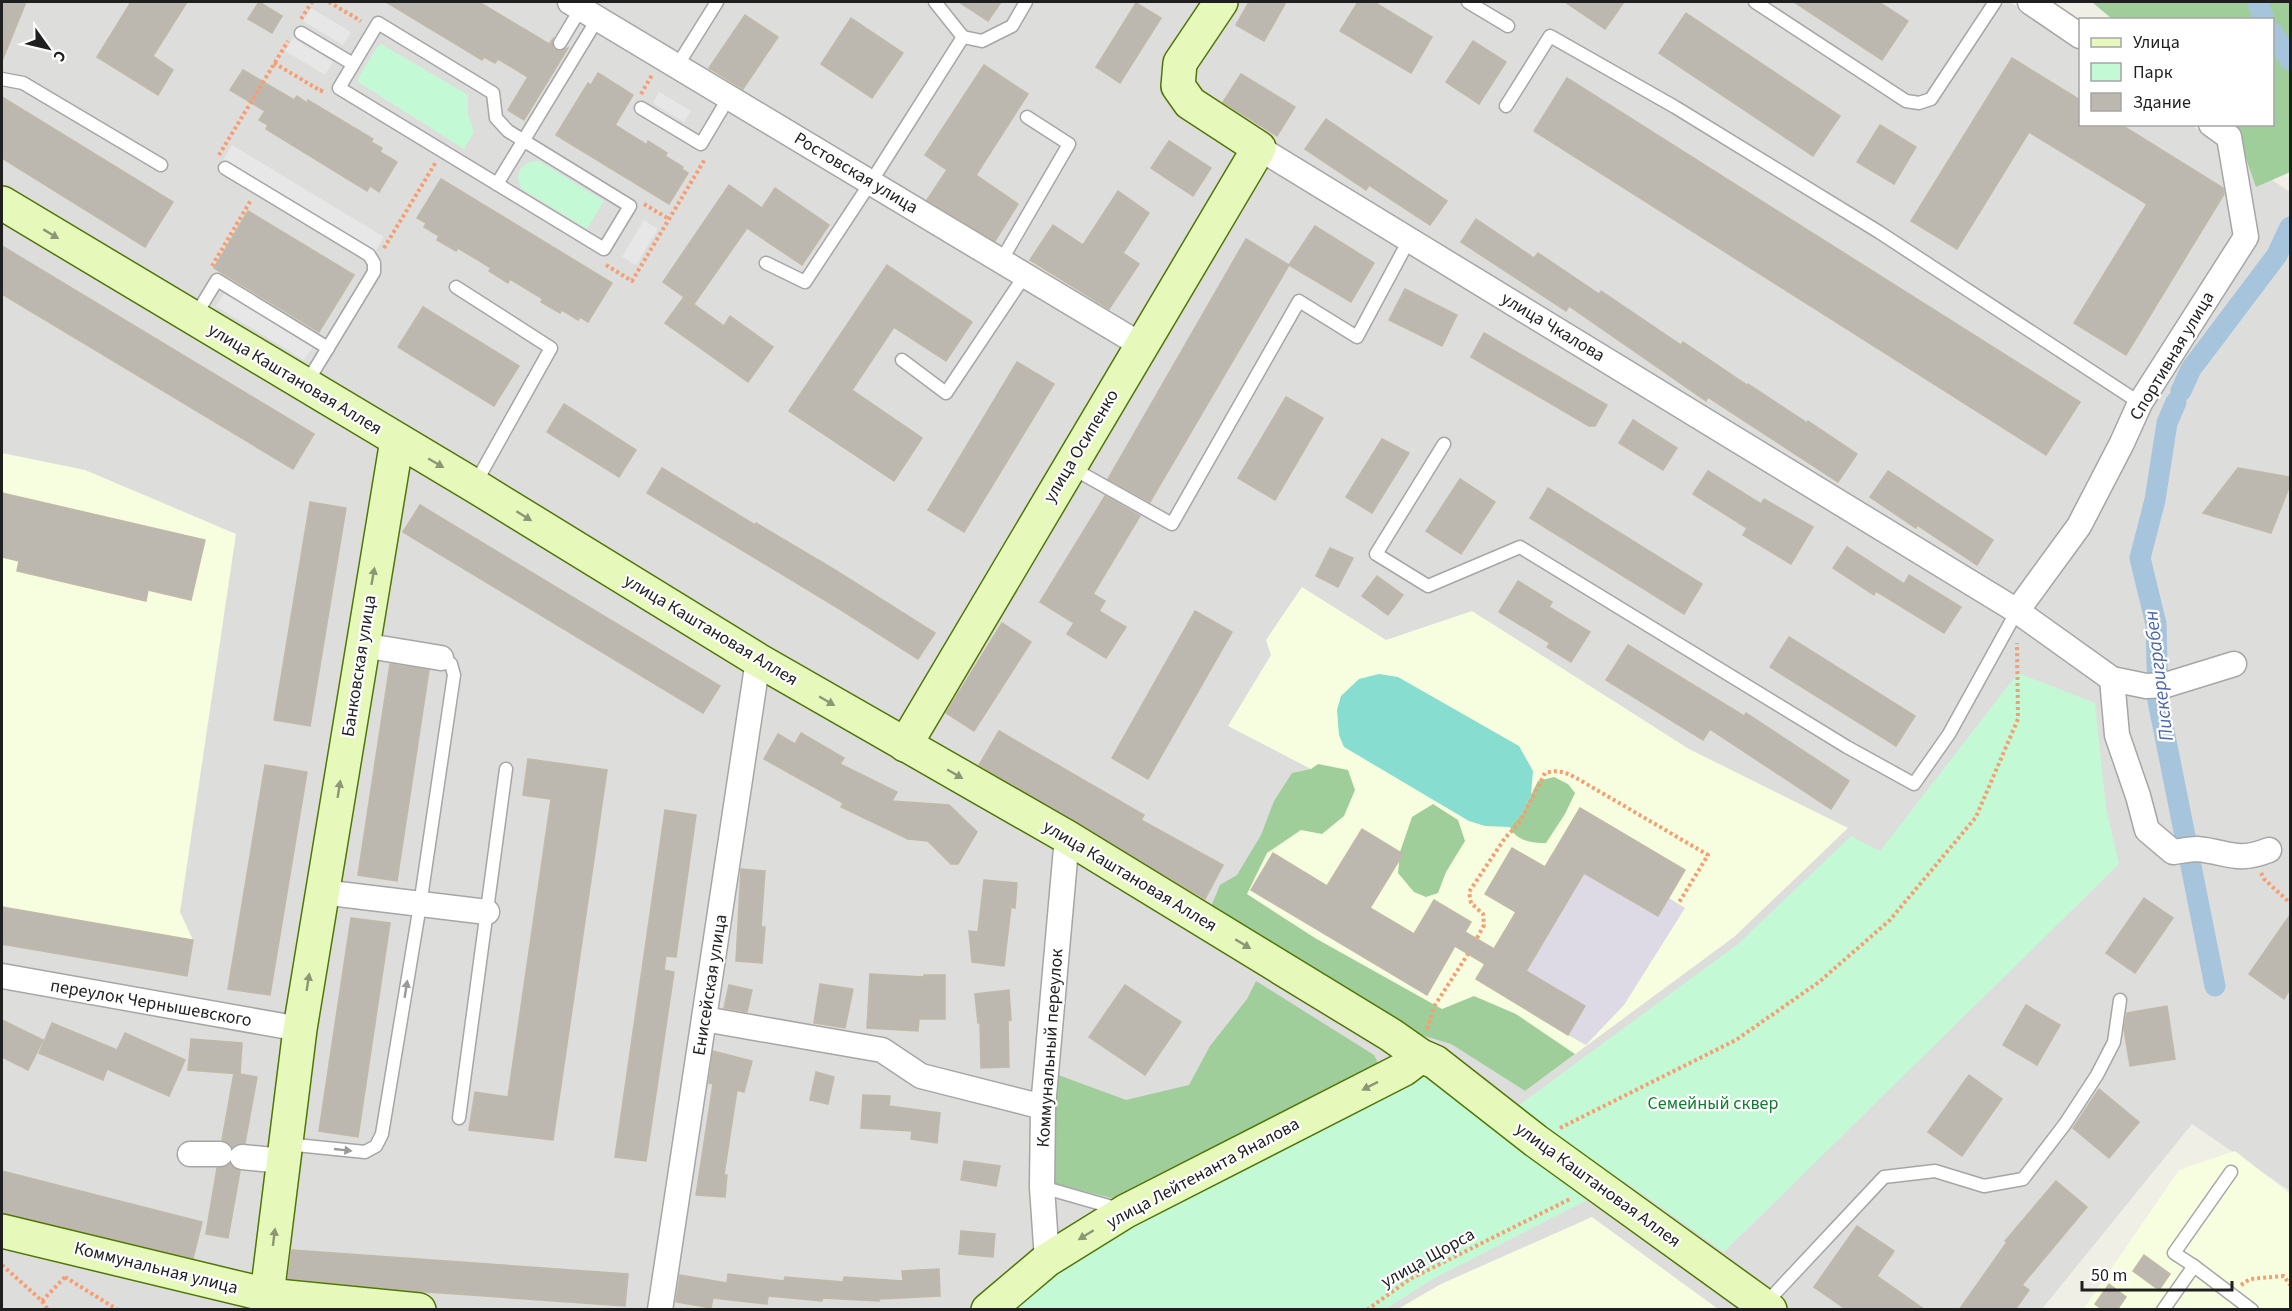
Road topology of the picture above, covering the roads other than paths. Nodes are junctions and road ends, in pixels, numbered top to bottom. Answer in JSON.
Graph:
{"nodes":[{"id":1,"x":717,"y":2,"type":"edge"},
{"id":2,"x":935,"y":2,"type":"edge"},
{"id":3,"x":1026,"y":2,"type":"edge"},
{"id":4,"x":1221,"y":2,"type":"edge"},
{"id":5,"x":1468,"y":2,"type":"edge"},
{"id":6,"x":1755,"y":2,"type":"edge"},
{"id":7,"x":1995,"y":2,"type":"edge"},
{"id":8,"x":2030,"y":2,"type":"edge"},
{"id":9,"x":583,"y":9,"type":"edge"},
{"id":10,"x":1508,"y":26,"type":"dead end"},
{"id":11,"x":297,"y":30,"type":"road end"},
{"id":12,"x":2079,"y":35,"type":"edge"},
{"id":13,"x":963,"y":37,"type":"junction"},
{"id":14,"x":560,"y":43,"type":"dead end"},
{"id":15,"x":353,"y":64,"type":"junction"},
{"id":16,"x":677,"y":66,"type":"junction"},
{"id":17,"x":2,"y":80,"type":"edge"},
{"id":18,"x":729,"y":97,"type":"junction"},
{"id":19,"x":1506,"y":106,"type":"dead end"},
{"id":20,"x":641,"y":108,"type":"dead end"},
{"id":21,"x":1027,"y":117,"type":"dead end"},
{"id":22,"x":2214,"y":126,"type":"edge"},
{"id":23,"x":523,"y":142,"type":"junction"},
{"id":24,"x":1259,"y":148,"type":"junction"},
{"id":25,"x":161,"y":165,"type":"dead end"},
{"id":26,"x":219,"y":165,"type":"road end"},
{"id":27,"x":871,"y":183,"type":"junction"},
{"id":28,"x":497,"y":184,"type":"junction"},
{"id":29,"x":2,"y":203,"type":"edge"},
{"id":30,"x":1409,"y":240,"type":"junction"},
{"id":31,"x":1001,"y":261,"type":"junction"},
{"id":32,"x":766,"y":263,"type":"dead end"},
{"id":33,"x":1025,"y":275,"type":"junction"},
{"id":34,"x":456,"y":287,"type":"dead end"},
{"id":35,"x":194,"y":319,"type":"junction"},
{"id":36,"x":1141,"y":345,"type":"junction"},
{"id":37,"x":328,"y":348,"type":"junction"},
{"id":38,"x":902,"y":360,"type":"dead end"},
{"id":39,"x":305,"y":385,"type":"junction"},
{"id":40,"x":2140,"y":403,"type":"junction"},
{"id":41,"x":397,"y":440,"type":"junction"},
{"id":42,"x":1444,"y":444,"type":"dead end"},
{"id":43,"x":1069,"y":466,"type":"junction"},
{"id":44,"x":475,"y":486,"type":"junction"},
{"id":45,"x":2017,"y":611,"type":"junction"},
{"id":46,"x":362,"y":645,"type":"junction"},
{"id":47,"x":441,"y":658,"type":"joint"},
{"id":48,"x":758,"y":660,"type":"junction"},
{"id":49,"x":2234,"y":664,"type":"dead end"},
{"id":50,"x":2112,"y":679,"type":"junction"},
{"id":51,"x":904,"y":745,"type":"junction"},
{"id":52,"x":506,"y":769,"type":"dead end"},
{"id":53,"x":1067,"y":837,"type":"junction"},
{"id":54,"x":2260,"y":853,"type":"road end"},
{"id":55,"x":322,"y":892,"type":"junction"},
{"id":56,"x":420,"y":905,"type":"junction"},
{"id":57,"x":487,"y":912,"type":"junction"},
{"id":58,"x":2,"y":976,"type":"edge"},
{"id":59,"x":2120,"y":1000,"type":"dead end"},
{"id":60,"x":705,"y":1019,"type":"junction"},
{"id":61,"x":300,"y":1029,"type":"junction"},
{"id":62,"x":1426,"y":1051,"type":"junction"},
{"id":63,"x":1043,"y":1107,"type":"junction"},
{"id":64,"x":459,"y":1118,"type":"dead end"},
{"id":65,"x":284,"y":1152,"type":"junction"},
{"id":66,"x":190,"y":1154,"type":"dead end"},
{"id":67,"x":2231,"y":1172,"type":"dead end"},
{"id":68,"x":1042,"y":1187,"type":"junction"},
{"id":69,"x":1126,"y":1211,"type":"junction"},
{"id":70,"x":2,"y":1231,"type":"edge"},
{"id":71,"x":1047,"y":1260,"type":"junction"},
{"id":72,"x":2194,"y":1266,"type":"junction"},
{"id":73,"x":266,"y":1302,"type":"edge"},
{"id":74,"x":1767,"y":1307,"type":"edge"},
{"id":75,"x":418,"y":1310,"type":"edge"},
{"id":76,"x":660,"y":1310,"type":"edge"},
{"id":77,"x":988,"y":1310,"type":"edge"},
{"id":78,"x":2163,"y":1310,"type":"edge"},
{"id":79,"x":2252,"y":1310,"type":"edge"}],
"edges":[{"from":1,"to":16,"type":"lane"},
{"from":2,"to":13,"type":"lane"},
{"from":3,"to":13,"type":"lane"},
{"from":4,"to":24,"type":"street","name":"улица Чкалова"},
{"from":5,"to":10,"type":"lane"},
{"from":6,"to":7,"type":"lane"},
{"from":8,"to":12,"type":"street"},
{"from":9,"to":14,"type":"lane"},
{"from":9,"to":16,"type":"street","name":"Ростовская улица"},
{"from":9,"to":23,"type":"lane"},
{"from":11,"to":15,"type":"lane"},
{"from":13,"to":27,"type":"lane"},
{"from":15,"to":23,"type":"lane"},
{"from":15,"to":28,"type":"lane"},
{"from":16,"to":18,"type":"street","name":"Ростовская улица"},
{"from":17,"to":25,"type":"lane"},
{"from":18,"to":20,"type":"lane"},
{"from":18,"to":27,"type":"street","name":"Ростовская улица"},
{"from":19,"to":40,"type":"lane"},
{"from":21,"to":31,"type":"lane"},
{"from":22,"to":40,"type":"street","name":"Спортивная улица"},
{"from":23,"to":28,"type":"lane"},
{"from":23,"to":28,"type":"lane"},
{"from":24,"to":30,"type":"street","name":"улица Чкалова"},
{"from":24,"to":36,"type":"street","name":"улица Осипенко"},
{"from":26,"to":37,"type":"lane"},
{"from":27,"to":31,"type":"street","name":"Ростовская улица"},
{"from":27,"to":32,"type":"lane"},
{"from":29,"to":35,"type":"street","name":"улица Каштановая Аллея","one_way":true},
{"from":30,"to":43,"type":"lane"},
{"from":30,"to":45,"type":"street","name":"улица Чкалова"},
{"from":31,"to":33,"type":"street","name":"Ростовская улица"},
{"from":33,"to":36,"type":"street","name":"Ростовская улица"},
{"from":33,"to":38,"type":"lane"},
{"from":34,"to":44,"type":"lane"},
{"from":35,"to":37,"type":"lane"},
{"from":35,"to":39,"type":"street","name":"улица Каштановая Аллея"},
{"from":36,"to":43,"type":"street","name":"улица Осипенко"},
{"from":37,"to":39,"type":"lane"},
{"from":39,"to":41,"type":"street","name":"улица Каштановая Аллея"},
{"from":40,"to":45,"type":"street","name":"Спортивная улица"},
{"from":41,"to":44,"type":"street","name":"улица Каштановая Аллея","one_way":true},
{"from":46,"to":41,"type":"street","name":"Банковская улица","one_way":true},
{"from":42,"to":45,"type":"lane"},
{"from":43,"to":51,"type":"street","name":"улица Осипенко"},
{"from":44,"to":48,"type":"street","name":"улица Каштановая Аллея","one_way":true},
{"from":45,"to":50,"type":"street","name":"улица Чкалова"},
{"from":46,"to":47,"type":"street"},
{"from":55,"to":46,"type":"street","name":"Банковская улица","one_way":true},
{"from":47,"to":56,"type":"lane"},
{"from":48,"to":51,"type":"street","name":"улица Каштановая Аллея","one_way":true},
{"from":48,"to":60,"type":"street","name":"Енисейская улица"},
{"from":49,"to":50,"type":"street"},
{"from":50,"to":54,"type":"street"},
{"from":51,"to":53,"type":"street","name":"улица Каштановая Аллея","one_way":true},
{"from":52,"to":57,"type":"lane"},
{"from":53,"to":62,"type":"street","name":"улица Каштановая Аллея","one_way":true},
{"from":53,"to":63,"type":"street","name":"Коммунальный переулок"},
{"from":55,"to":56,"type":"street"},
{"from":61,"to":55,"type":"street","name":"Банковская улица","one_way":true},
{"from":56,"to":57,"type":"street"},
{"from":65,"to":56,"type":"lane","one_way":true},
{"from":57,"to":64,"type":"lane"},
{"from":58,"to":61,"type":"street","name":"переулок Чернышевского"},
{"from":59,"to":74,"type":"lane"},
{"from":60,"to":63,"type":"street"},
{"from":60,"to":76,"type":"street","name":"Енисейская улица"},
{"from":61,"to":65,"type":"street","name":"Банковская улица"},
{"from":62,"to":69,"type":"street","name":"улица Лейтенанта Яналова","one_way":true},
{"from":62,"to":74,"type":"street","name":"улица Каштановая Аллея"},
{"from":63,"to":68,"type":"street","name":"Коммунальный переулок"},
{"from":65,"to":66,"type":"street"},
{"from":73,"to":65,"type":"street","name":"Банковская улица","one_way":true},
{"from":67,"to":72,"type":"lane"},
{"from":68,"to":69,"type":"lane"},
{"from":68,"to":71,"type":"street","name":"Коммунальный переулок"},
{"from":69,"to":71,"type":"street","name":"улица Лейтенанта Яналова","one_way":true},
{"from":70,"to":73,"type":"street","name":"Коммунальная улица"},
{"from":71,"to":77,"type":"street","name":"улица Лейтенанта Яналова"},
{"from":72,"to":78,"type":"lane"},
{"from":72,"to":79,"type":"lane"},
{"from":73,"to":75,"type":"street","name":"Коммунальная улица"}]}
